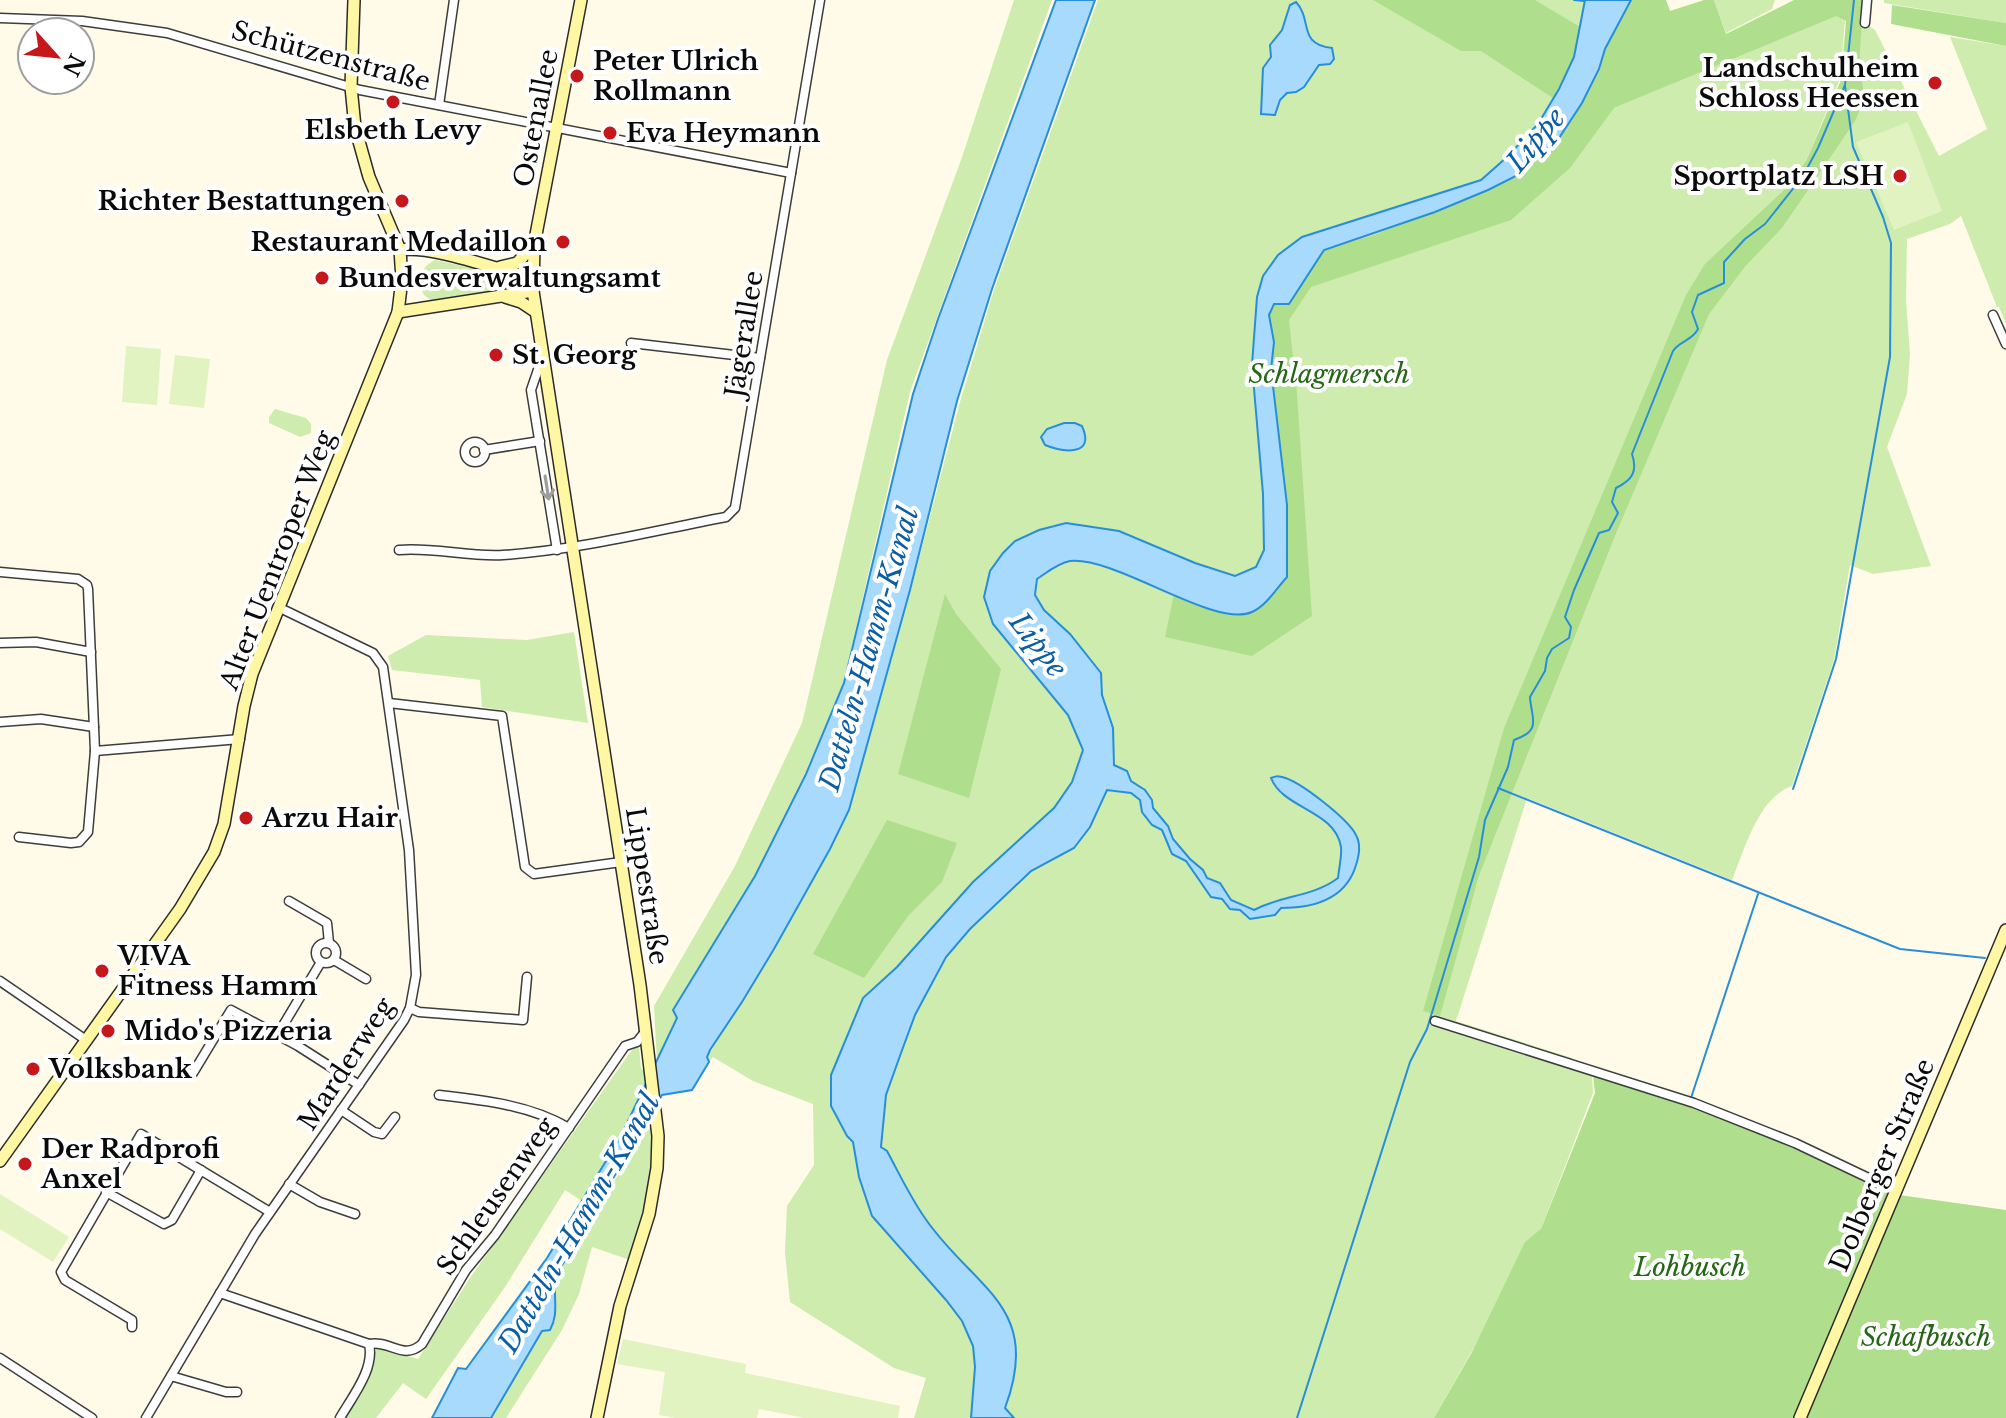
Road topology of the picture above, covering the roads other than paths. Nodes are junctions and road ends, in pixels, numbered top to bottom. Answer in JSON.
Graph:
{"nodes":[{"id":1,"x":354,"y":0,"type":"edge"},
{"id":2,"x":454,"y":0,"type":"edge"},
{"id":3,"x":581,"y":0,"type":"edge"},
{"id":4,"x":820,"y":0,"type":"edge"},
{"id":5,"x":1867,"y":0,"type":"edge"},
{"id":6,"x":0,"y":18,"type":"edge"},
{"id":7,"x":1865,"y":23,"type":"dead end"},
{"id":8,"x":351,"y":87,"type":"junction"},
{"id":9,"x":439,"y":105,"type":"junction"},
{"id":10,"x":556,"y":126,"type":"junction"},
{"id":11,"x":791,"y":173,"type":"junction"},
{"id":12,"x":534,"y":245,"type":"junction"},
{"id":13,"x":400,"y":250,"type":"junction"},
{"id":14,"x":490,"y":266,"type":"junction"},
{"id":15,"x":532,"y":278,"type":"junction"},
{"id":16,"x":533,"y":291,"type":"junction"},
{"id":17,"x":503,"y":297,"type":"junction"},
{"id":18,"x":398,"y":312,"type":"junction"},
{"id":19,"x":536,"y":312,"type":"junction"},
{"id":20,"x":1993,"y":315,"type":"dead end"},
{"id":21,"x":631,"y":343,"type":"dead end"},
{"id":22,"x":2006,"y":344,"type":"edge"},
{"id":23,"x":543,"y":357,"type":"junction"},
{"id":24,"x":760,"y":358,"type":"junction"},
{"id":25,"x":540,"y":441,"type":"junction"},
{"id":26,"x":484,"y":450,"type":"dead end"},
{"id":27,"x":572,"y":547,"type":"junction"},
{"id":28,"x":399,"y":550,"type":"dead end"},
{"id":29,"x":557,"y":550,"type":"junction"},
{"id":30,"x":0,"y":572,"type":"edge"},
{"id":31,"x":278,"y":607,"type":"junction"},
{"id":32,"x":0,"y":643,"type":"edge"},
{"id":33,"x":91,"y":652,"type":"junction"},
{"id":34,"x":389,"y":703,"type":"junction"},
{"id":35,"x":0,"y":722,"type":"edge"},
{"id":36,"x":94,"y":727,"type":"junction"},
{"id":37,"x":240,"y":739,"type":"junction"},
{"id":38,"x":95,"y":751,"type":"junction"},
{"id":39,"x":19,"y":837,"type":"dead end"},
{"id":40,"x":621,"y":862,"type":"junction"},
{"id":41,"x":289,"y":901,"type":"dead end"},
{"id":42,"x":2006,"y":930,"type":"edge"},
{"id":43,"x":329,"y":943,"type":"junction"},
{"id":44,"x":334,"y":960,"type":"junction"},
{"id":45,"x":321,"y":962,"type":"junction"},
{"id":46,"x":527,"y":977,"type":"dead end"},
{"id":47,"x":366,"y":979,"type":"dead end"},
{"id":48,"x":0,"y":981,"type":"edge"},
{"id":49,"x":410,"y":1008,"type":"junction"},
{"id":50,"x":1435,"y":1021,"type":"dead end"},
{"id":51,"x":645,"y":1032,"type":"junction"},
{"id":52,"x":278,"y":1034,"type":"junction"},
{"id":53,"x":86,"y":1040,"type":"junction"},
{"id":54,"x":193,"y":1073,"type":"dead end"},
{"id":55,"x":359,"y":1085,"type":"junction"},
{"id":56,"x":439,"y":1095,"type":"dead end"},
{"id":57,"x":341,"y":1110,"type":"junction"},
{"id":58,"x":395,"y":1117,"type":"dead end"},
{"id":59,"x":569,"y":1128,"type":"junction"},
{"id":60,"x":0,"y":1161,"type":"edge"},
{"id":61,"x":201,"y":1170,"type":"junction"},
{"id":62,"x":289,"y":1184,"type":"junction"},
{"id":63,"x":1896,"y":1191,"type":"junction"},
{"id":64,"x":106,"y":1192,"type":"junction"},
{"id":65,"x":270,"y":1212,"type":"junction"},
{"id":66,"x":355,"y":1214,"type":"dead end"},
{"id":67,"x":220,"y":1293,"type":"junction"},
{"id":68,"x":132,"y":1327,"type":"dead end"},
{"id":69,"x":369,"y":1344,"type":"junction"},
{"id":70,"x":0,"y":1358,"type":"edge"},
{"id":71,"x":171,"y":1376,"type":"junction"},
{"id":72,"x":237,"y":1392,"type":"dead end"},
{"id":73,"x":92,"y":1418,"type":"edge"},
{"id":74,"x":146,"y":1418,"type":"edge"},
{"id":75,"x":340,"y":1418,"type":"edge"},
{"id":76,"x":597,"y":1418,"type":"edge"},
{"id":77,"x":1800,"y":1418,"type":"edge"}],
"edges":[{"from":1,"to":8,"type":"main road"},
{"from":2,"to":9,"type":"street"},
{"from":3,"to":10,"type":"main road","name":"Ostenallee"},
{"from":4,"to":11,"type":"street","name":"Jägerallee"},
{"from":5,"to":7,"type":"street"},
{"from":6,"to":8,"type":"street","name":"Schützenstraße"},
{"from":8,"to":9,"type":"street","name":"Schützenstraße"},
{"from":8,"to":13,"type":"main road"},
{"from":9,"to":10,"type":"street","name":"Schützenstraße"},
{"from":10,"to":11,"type":"street","name":"Schützenstraße"},
{"from":10,"to":12,"type":"main road","name":"Ostenallee"},
{"from":11,"to":24,"type":"street","name":"Jägerallee"},
{"from":12,"to":14,"type":"main road"},
{"from":12,"to":15,"type":"main road","name":"Ostenallee"},
{"from":13,"to":14,"type":"main road"},
{"from":13,"to":18,"type":"main road","name":"Alter Uentroper Weg"},
{"from":14,"to":15,"type":"main road"},
{"from":15,"to":16,"type":"main road","name":"Lippestraße"},
{"from":16,"to":17,"type":"main road"},
{"from":16,"to":19,"type":"main road","name":"Lippestraße"},
{"from":17,"to":18,"type":"main road"},
{"from":17,"to":19,"type":"main road"},
{"from":18,"to":31,"type":"main road","name":"Alter Uentroper Weg"},
{"from":19,"to":23,"type":"main road","name":"Lippestraße"},
{"from":20,"to":22,"type":"street"},
{"from":21,"to":24,"type":"street"},
{"from":23,"to":25,"type":"street","name":"Lippestraße"},
{"from":23,"to":27,"type":"main road","name":"Lippestraße"},
{"from":24,"to":27,"type":"street","name":"Jägerallee"},
{"from":25,"to":26,"type":"street"},
{"from":25,"to":29,"type":"street","name":"Lippestraße","one_way":true},
{"from":27,"to":29,"type":"street"},
{"from":27,"to":40,"type":"main road","name":"Lippestraße"},
{"from":28,"to":29,"type":"street"},
{"from":30,"to":33,"type":"street"},
{"from":31,"to":34,"type":"street","name":"Marderweg"},
{"from":31,"to":37,"type":"main road","name":"Alter Uentroper Weg"},
{"from":32,"to":33,"type":"street"},
{"from":33,"to":36,"type":"street"},
{"from":34,"to":40,"type":"street"},
{"from":34,"to":49,"type":"street","name":"Marderweg"},
{"from":35,"to":36,"type":"street"},
{"from":36,"to":38,"type":"street"},
{"from":37,"to":38,"type":"street"},
{"from":37,"to":53,"type":"main road","name":"Alter Uentroper Weg"},
{"from":38,"to":39,"type":"street"},
{"from":40,"to":51,"type":"main road","name":"Lippestraße"},
{"from":41,"to":43,"type":"street"},
{"from":42,"to":63,"type":"main road","name":"Dolberger Straße"},
{"from":43,"to":44,"type":"street"},
{"from":43,"to":45,"type":"street"},
{"from":44,"to":45,"type":"street"},
{"from":44,"to":47,"type":"street"},
{"from":45,"to":52,"type":"street"},
{"from":46,"to":49,"type":"street"},
{"from":48,"to":53,"type":"street"},
{"from":49,"to":55,"type":"street","name":"Marderweg"},
{"from":50,"to":63,"type":"street"},
{"from":51,"to":59,"type":"street","name":"Schleusenweg"},
{"from":51,"to":76,"type":"main road","name":"Lippestraße"},
{"from":52,"to":54,"type":"street"},
{"from":52,"to":55,"type":"street"},
{"from":53,"to":60,"type":"main road","name":"Alter Uentroper Weg"},
{"from":55,"to":57,"type":"street","name":"Marderweg"},
{"from":56,"to":59,"type":"street"},
{"from":57,"to":58,"type":"street"},
{"from":57,"to":62,"type":"street","name":"Marderweg"},
{"from":59,"to":69,"type":"street","name":"Schleusenweg"},
{"from":61,"to":64,"type":"street"},
{"from":61,"to":64,"type":"street"},
{"from":61,"to":65,"type":"street"},
{"from":62,"to":65,"type":"street","name":"Marderweg"},
{"from":62,"to":66,"type":"street"},
{"from":63,"to":77,"type":"main road","name":"Dolberger Straße"},
{"from":64,"to":68,"type":"street"},
{"from":65,"to":67,"type":"street","name":"Marderweg"},
{"from":67,"to":69,"type":"street","name":"Schleusenweg"},
{"from":67,"to":71,"type":"street","name":"Marderweg"},
{"from":69,"to":75,"type":"street"},
{"from":70,"to":73,"type":"street"},
{"from":71,"to":72,"type":"street"},
{"from":71,"to":74,"type":"street","name":"Marderweg"}]}
